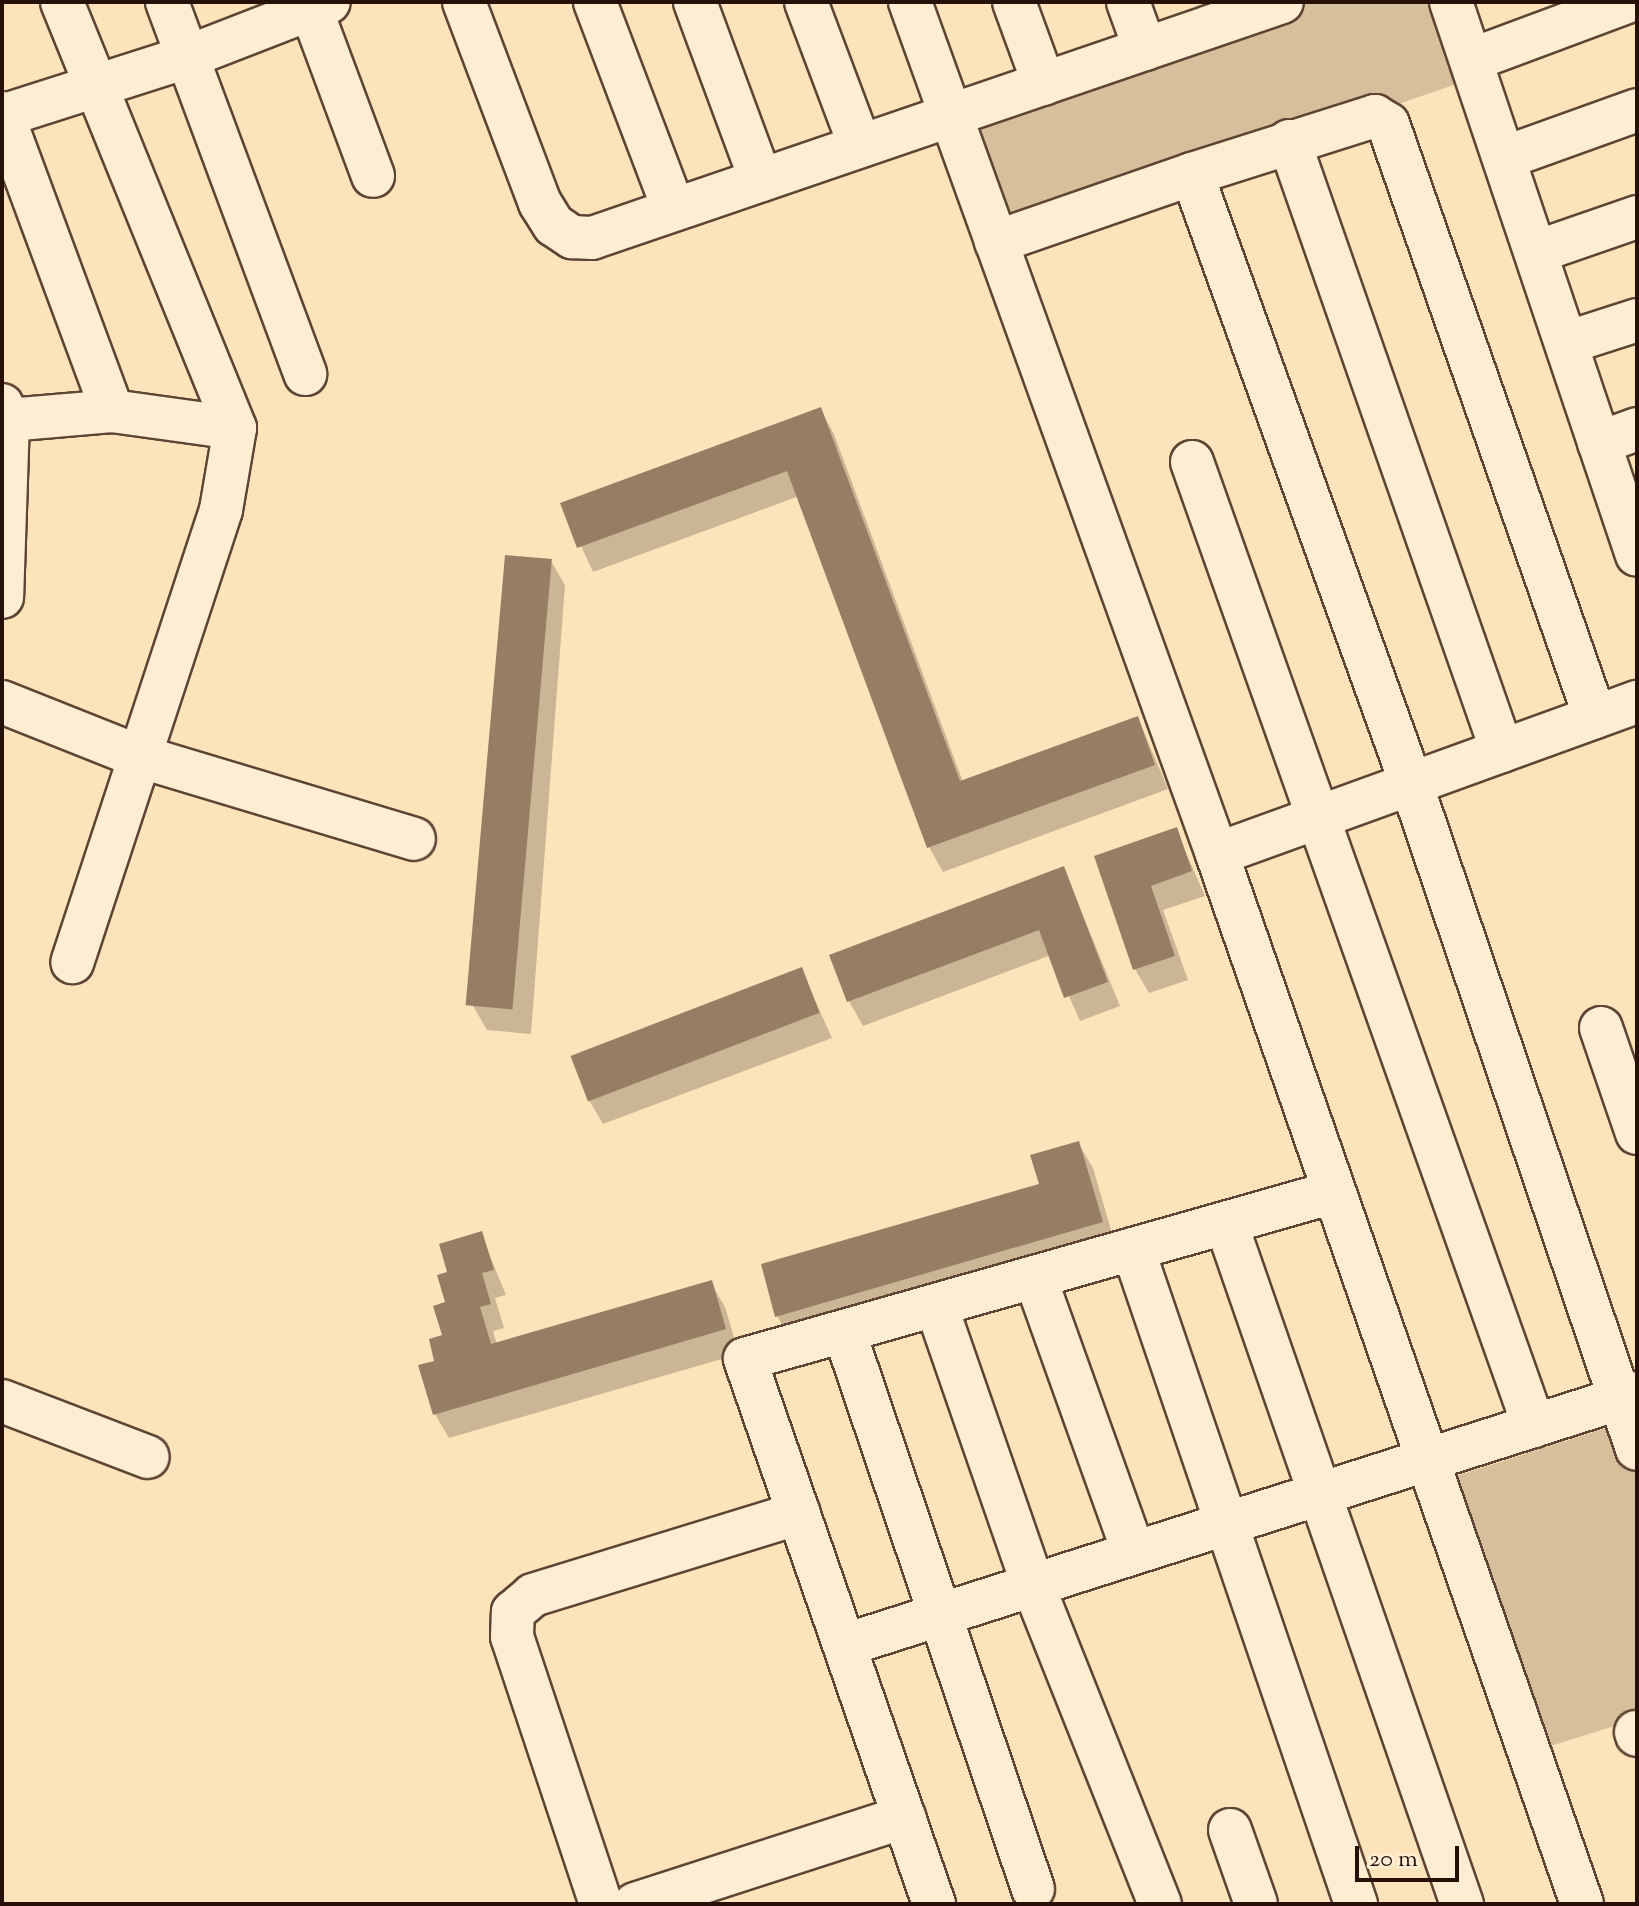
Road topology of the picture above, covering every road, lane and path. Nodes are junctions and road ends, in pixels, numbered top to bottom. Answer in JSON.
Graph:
{"nodes":[{"id":1,"x":62,"y":2,"type":"edge"},
{"id":2,"x":167,"y":2,"type":"edge"},
{"id":3,"x":464,"y":2,"type":"edge"},
{"id":4,"x":595,"y":2,"type":"edge"},
{"id":5,"x":695,"y":2,"type":"edge"},
{"id":6,"x":806,"y":2,"type":"edge"},
{"id":7,"x":910,"y":2,"type":"edge"},
{"id":8,"x":1014,"y":2,"type":"edge"},
{"id":9,"x":1128,"y":2,"type":"edge"},
{"id":10,"x":1451,"y":2,"type":"edge"},
{"id":11,"x":1627,"y":2,"type":"edge"},
{"id":12,"x":320,"y":6,"type":"edge"},
{"id":13,"x":1258,"y":6,"type":"edge"},
{"id":14,"x":1145,"y":49,"type":"junction"},
{"id":15,"x":187,"y":57,"type":"junction"},
{"id":16,"x":1471,"y":60,"type":"junction"},
{"id":17,"x":1044,"y":84,"type":"junction"},
{"id":18,"x":95,"y":88,"type":"junction"},
{"id":19,"x":1637,"y":110,"type":"edge"},
{"id":20,"x":2,"y":115,"type":"edge"},
{"id":21,"x":953,"y":115,"type":"junction"},
{"id":22,"x":1289,"y":141,"type":"junction"},
{"id":23,"x":860,"y":146,"type":"junction"},
{"id":24,"x":1504,"y":158,"type":"junction"},
{"id":25,"x":1192,"y":174,"type":"junction"},
{"id":26,"x":373,"y":176,"type":"dead end"},
{"id":27,"x":761,"y":180,"type":"junction"},
{"id":28,"x":674,"y":210,"type":"junction"},
{"id":29,"x":1637,"y":217,"type":"edge"},
{"id":30,"x":996,"y":242,"type":"junction"},
{"id":31,"x":1536,"y":252,"type":"junction"},
{"id":32,"x":1637,"y":320,"type":"edge"},
{"id":33,"x":1566,"y":343,"type":"junction"},
{"id":34,"x":305,"y":374,"type":"dead end"},
{"id":35,"x":112,"y":411,"type":"junction"},
{"id":36,"x":5,"y":412,"type":"edge"},
{"id":37,"x":235,"y":428,"type":"junction"},
{"id":38,"x":1618,"y":436,"type":"edge"},
{"id":39,"x":1192,"y":462,"type":"dead end"},
{"id":40,"x":1637,"y":555,"type":"edge"},
{"id":41,"x":2,"y":597,"type":"edge"},
{"id":42,"x":2,"y":702,"type":"edge"},
{"id":43,"x":1637,"y":702,"type":"edge"},
{"id":44,"x":1595,"y":717,"type":"junction"},
{"id":45,"x":1502,"y":751,"type":"junction"},
{"id":46,"x":138,"y":756,"type":"junction"},
{"id":47,"x":1411,"y":783,"type":"junction"},
{"id":48,"x":1317,"y":818,"type":"junction"},
{"id":49,"x":414,"y":839,"type":"dead end"},
{"id":50,"x":1217,"y":854,"type":"junction"},
{"id":51,"x":72,"y":962,"type":"dead end"},
{"id":52,"x":1601,"y":1028,"type":"dead end"},
{"id":53,"x":1637,"y":1133,"type":"edge"},
{"id":54,"x":1334,"y":1192,"type":"junction"},
{"id":55,"x":1226,"y":1223,"type":"junction"},
{"id":56,"x":1133,"y":1249,"type":"junction"},
{"id":57,"x":1035,"y":1277,"type":"junction"},
{"id":58,"x":936,"y":1305,"type":"junction"},
{"id":59,"x":844,"y":1331,"type":"junction"},
{"id":60,"x":1628,"y":1396,"type":"edge"},
{"id":61,"x":2,"y":1401,"type":"edge"},
{"id":62,"x":1534,"y":1426,"type":"junction"},
{"id":63,"x":1637,"y":1449,"type":"edge"},
{"id":64,"x":148,"y":1457,"type":"dead end"},
{"id":65,"x":1428,"y":1460,"type":"junction"},
{"id":66,"x":1320,"y":1494,"type":"junction"},
{"id":67,"x":799,"y":1513,"type":"junction"},
{"id":68,"x":1226,"y":1524,"type":"junction"},
{"id":69,"x":1134,"y":1553,"type":"junction"},
{"id":70,"x":1033,"y":1585,"type":"junction"},
{"id":71,"x":942,"y":1612,"type":"junction"},
{"id":72,"x":845,"y":1645,"type":"junction"},
{"id":73,"x":904,"y":1817,"type":"junction"},
{"id":74,"x":1230,"y":1830,"type":"dead end"},
{"id":75,"x":1033,"y":1889,"type":"dead end"},
{"id":76,"x":601,"y":1904,"type":"edge"},
{"id":77,"x":635,"y":1904,"type":"edge"},
{"id":78,"x":934,"y":1904,"type":"edge"},
{"id":79,"x":1160,"y":1904,"type":"edge"},
{"id":80,"x":1256,"y":1904,"type":"edge"},
{"id":81,"x":1356,"y":1904,"type":"edge"},
{"id":82,"x":1462,"y":1904,"type":"edge"},
{"id":83,"x":1582,"y":1904,"type":"edge"}],
"edges":[{"from":1,"to":18,"type":"street"},
{"from":2,"to":15,"type":"street"},
{"from":3,"to":28,"type":"street"},
{"from":4,"to":28,"type":"street"},
{"from":5,"to":27,"type":"street"},
{"from":6,"to":23,"type":"street"},
{"from":7,"to":21,"type":"street"},
{"from":8,"to":17,"type":"street"},
{"from":9,"to":14,"type":"street"},
{"from":10,"to":16,"type":"street"},
{"from":11,"to":16,"type":"street"},
{"from":12,"to":15,"type":"street"},
{"from":12,"to":26,"type":"street"},
{"from":13,"to":14,"type":"street"},
{"from":14,"to":17,"type":"street"},
{"from":15,"to":18,"type":"street"},
{"from":15,"to":34,"type":"street"},
{"from":16,"to":24,"type":"street"},
{"from":17,"to":21,"type":"street"},
{"from":18,"to":20,"type":"street"},
{"from":18,"to":37,"type":"street"},
{"from":19,"to":24,"type":"street"},
{"from":20,"to":35,"type":"street"},
{"from":21,"to":23,"type":"street"},
{"from":21,"to":30,"type":"street"},
{"from":22,"to":25,"type":"street"},
{"from":22,"to":44,"type":"street"},
{"from":22,"to":45,"type":"street"},
{"from":23,"to":27,"type":"street"},
{"from":24,"to":31,"type":"street"},
{"from":25,"to":30,"type":"street"},
{"from":25,"to":47,"type":"street"},
{"from":27,"to":28,"type":"street"},
{"from":29,"to":31,"type":"street"},
{"from":30,"to":50,"type":"street"},
{"from":31,"to":33,"type":"street"},
{"from":32,"to":33,"type":"street"},
{"from":33,"to":38,"type":"street"},
{"from":35,"to":36,"type":"street"},
{"from":35,"to":37,"type":"street"},
{"from":36,"to":41,"type":"street"},
{"from":37,"to":46,"type":"street"},
{"from":38,"to":40,"type":"street"},
{"from":39,"to":48,"type":"street"},
{"from":42,"to":46,"type":"street"},
{"from":43,"to":44,"type":"street"},
{"from":44,"to":45,"type":"street"},
{"from":45,"to":47,"type":"street"},
{"from":46,"to":49,"type":"street"},
{"from":46,"to":51,"type":"street"},
{"from":47,"to":48,"type":"street"},
{"from":47,"to":60,"type":"street"},
{"from":48,"to":50,"type":"street"},
{"from":48,"to":62,"type":"street"},
{"from":50,"to":54,"type":"street"},
{"from":52,"to":53,"type":"street"},
{"from":54,"to":55,"type":"street"},
{"from":54,"to":65,"type":"street"},
{"from":55,"to":56,"type":"street"},
{"from":55,"to":66,"type":"street"},
{"from":56,"to":57,"type":"street"},
{"from":56,"to":68,"type":"street"},
{"from":57,"to":58,"type":"street"},
{"from":57,"to":69,"type":"street"},
{"from":58,"to":59,"type":"street"},
{"from":58,"to":70,"type":"street"},
{"from":59,"to":67,"type":"street"},
{"from":59,"to":71,"type":"street"},
{"from":60,"to":62,"type":"street"},
{"from":60,"to":63,"type":"street"},
{"from":61,"to":64,"type":"street"},
{"from":62,"to":65,"type":"street"},
{"from":65,"to":66,"type":"street"},
{"from":65,"to":83,"type":"street"},
{"from":66,"to":68,"type":"street"},
{"from":66,"to":82,"type":"street"},
{"from":67,"to":72,"type":"street"},
{"from":67,"to":76,"type":"street"},
{"from":68,"to":69,"type":"street"},
{"from":68,"to":81,"type":"street"},
{"from":69,"to":70,"type":"street"},
{"from":70,"to":71,"type":"street"},
{"from":70,"to":79,"type":"street"},
{"from":71,"to":72,"type":"street"},
{"from":71,"to":75,"type":"street"},
{"from":72,"to":73,"type":"street"},
{"from":73,"to":77,"type":"street"},
{"from":73,"to":78,"type":"street"},
{"from":74,"to":80,"type":"street"}]}
